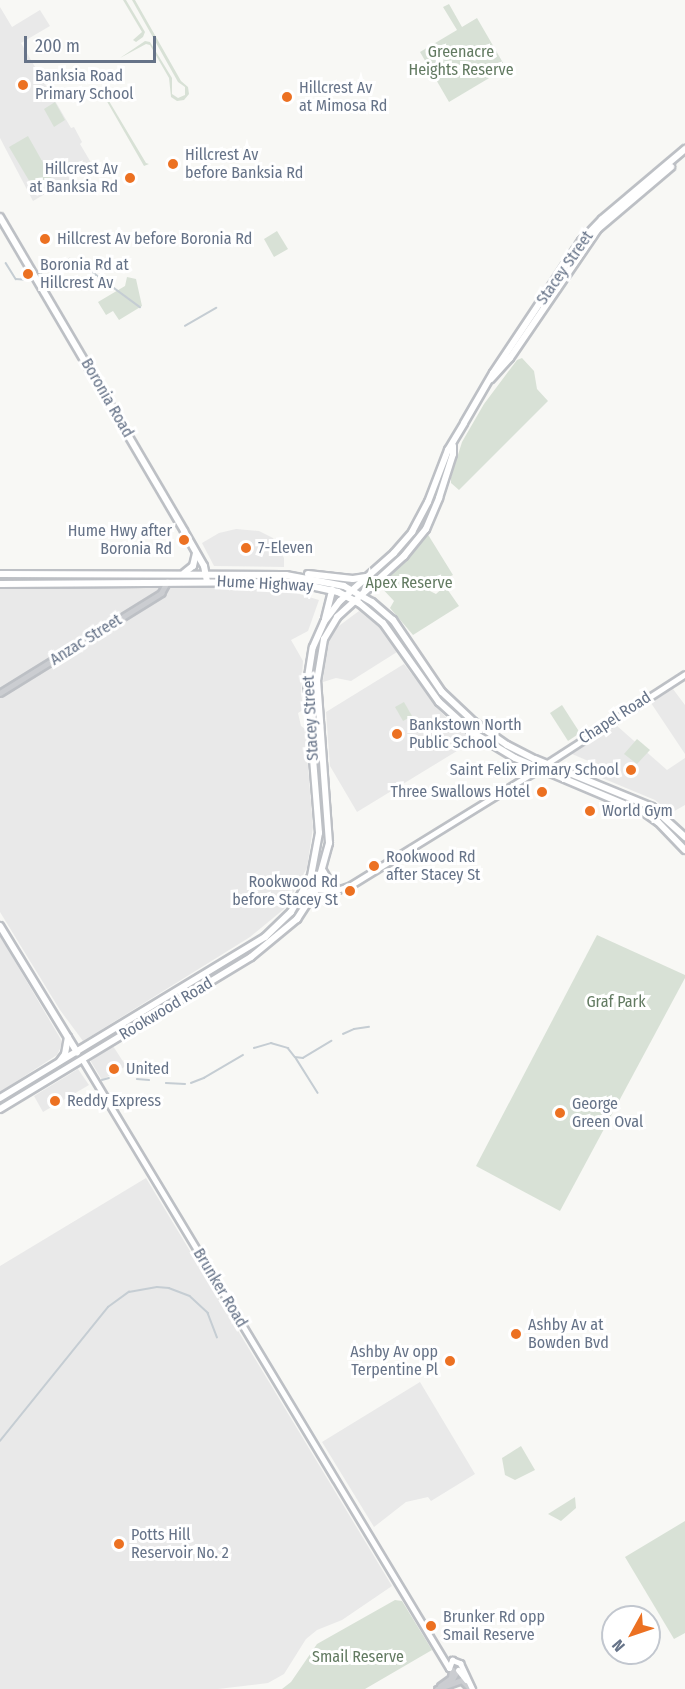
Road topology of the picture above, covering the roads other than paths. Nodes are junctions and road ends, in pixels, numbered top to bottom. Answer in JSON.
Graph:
{"nodes":[{"id":1,"x":685,"y":149,"type":"edge"},
{"id":2,"x":685,"y":155,"type":"edge"},
{"id":3,"x":0,"y":217,"type":"edge"},
{"id":4,"x":491,"y":380,"type":"junction"},
{"id":5,"x":453,"y":446,"type":"junction"},
{"id":6,"x":196,"y":553,"type":"junction"},
{"id":7,"x":184,"y":573,"type":"junction"},
{"id":8,"x":207,"y":573,"type":"junction"},
{"id":9,"x":0,"y":574,"type":"edge"},
{"id":10,"x":286,"y":575,"type":"junction"},
{"id":11,"x":367,"y":577,"type":"junction"},
{"id":12,"x":167,"y":582,"type":"junction"},
{"id":13,"x":207,"y":582,"type":"junction"},
{"id":14,"x":0,"y":584,"type":"edge"},
{"id":15,"x":332,"y":590,"type":"junction"},
{"id":16,"x":352,"y":590,"type":"junction"},
{"id":17,"x":360,"y":594,"type":"junction"},
{"id":18,"x":346,"y":596,"type":"junction"},
{"id":19,"x":354,"y":600,"type":"junction"},
{"id":20,"x":324,"y":622,"type":"junction"},
{"id":21,"x":685,"y":674,"type":"edge"},
{"id":22,"x":0,"y":693,"type":"edge"},
{"id":23,"x":546,"y":764,"type":"junction"},
{"id":24,"x":538,"y":769,"type":"junction"},
{"id":25,"x":664,"y":815,"type":"junction"},
{"id":26,"x":658,"y":822,"type":"junction"},
{"id":27,"x":685,"y":837,"type":"edge"},
{"id":28,"x":685,"y":850,"type":"edge"},
{"id":29,"x":323,"y":870,"type":"junction"},
{"id":30,"x":316,"y":890,"type":"junction"},
{"id":31,"x":339,"y":890,"type":"junction"},
{"id":32,"x":303,"y":892,"type":"junction"},
{"id":33,"x":0,"y":926,"type":"edge"},
{"id":34,"x":68,"y":1037,"type":"junction"},
{"id":35,"x":77,"y":1052,"type":"junction"},
{"id":36,"x":82,"y":1059,"type":"junction"},
{"id":37,"x":58,"y":1064,"type":"junction"},
{"id":38,"x":0,"y":1098,"type":"edge"},
{"id":39,"x":0,"y":1109,"type":"edge"},
{"id":40,"x":441,"y":1650,"type":"junction"},
{"id":41,"x":452,"y":1660,"type":"junction"},
{"id":42,"x":460,"y":1663,"type":"junction"},
{"id":43,"x":454,"y":1670,"type":"junction"},
{"id":44,"x":436,"y":1689,"type":"edge"},
{"id":45,"x":472,"y":1689,"type":"edge"}],
"edges":[{"from":1,"to":4,"type":"main road","name":"Stacey Street"},
{"from":2,"to":4,"type":"main road","name":"Stacey Street"},
{"from":3,"to":6,"type":"main road","name":"Boronia Road"},
{"from":4,"to":5,"type":"main road","name":"Stacey Street"},
{"from":5,"to":11,"type":"main road","name":"Stacey Street"},
{"from":5,"to":17,"type":"main road","name":"Stacey Street"},
{"from":6,"to":7,"type":"main road"},
{"from":6,"to":8,"type":"main road","name":"Boronia Road"},
{"from":7,"to":8,"type":"main road","name":"Hume Highway"},
{"from":7,"to":9,"type":"main road","name":"Hume Highway"},
{"from":8,"to":10,"type":"main road","name":"Hume Highway"},
{"from":8,"to":13,"type":"main road","name":"Boronia Road"},
{"from":10,"to":11,"type":"main road"},
{"from":10,"to":16,"type":"main road","name":"Hume Highway"},
{"from":11,"to":16,"type":"main road","name":"Stacey Street"},
{"from":12,"to":13,"type":"main road","name":"Hume Highway"},
{"from":12,"to":14,"type":"main road","name":"Hume Highway"},
{"from":12,"to":22,"type":"street","name":"Anzac Street"},
{"from":13,"to":15,"type":"main road","name":"Hume Highway"},
{"from":15,"to":18,"type":"main road","name":"Hume Highway"},
{"from":15,"to":20,"type":"main road"},
{"from":16,"to":17,"type":"main road","name":"Hume Highway"},
{"from":16,"to":18,"type":"main road","name":"Stacey Street"},
{"from":17,"to":19,"type":"main road","name":"Stacey Street"},
{"from":17,"to":23,"type":"main road","name":"Hume Highway"},
{"from":18,"to":19,"type":"main road","name":"Hume Highway"},
{"from":18,"to":20,"type":"main road","name":"Stacey Street"},
{"from":19,"to":24,"type":"main road","name":"Hume Highway"},
{"from":19,"to":29,"type":"main road","name":"Stacey Street"},
{"from":20,"to":32,"type":"main road","name":"Stacey Street"},
{"from":21,"to":23,"type":"main road","name":"Chapel Road"},
{"from":23,"to":24,"type":"main road"},
{"from":23,"to":25,"type":"main road","name":"Hume Highway"},
{"from":24,"to":26,"type":"main road","name":"Hume Highway"},
{"from":24,"to":31,"type":"main road"},
{"from":25,"to":26,"type":"main road"},
{"from":25,"to":27,"type":"main road","name":"Hume Highway"},
{"from":26,"to":28,"type":"main road","name":"Hume Highway"},
{"from":29,"to":30,"type":"main road","name":"Stacey Street"},
{"from":29,"to":31,"type":"main road"},
{"from":30,"to":31,"type":"main road"},
{"from":30,"to":32,"type":"main road"},
{"from":30,"to":36,"type":"main road","name":"Rookwood Road"},
{"from":32,"to":35,"type":"main road","name":"Rookwood Road"},
{"from":33,"to":34,"type":"main road","name":"Brunker Road"},
{"from":34,"to":35,"type":"main road","name":"Brunker Road"},
{"from":34,"to":37,"type":"main road"},
{"from":35,"to":36,"type":"main road","name":"Brunker Road"},
{"from":35,"to":37,"type":"main road","name":"Rookwood Road"},
{"from":36,"to":39,"type":"main road","name":"Rookwood Road"},
{"from":36,"to":40,"type":"main road","name":"Brunker Road"},
{"from":37,"to":38,"type":"main road","name":"Rookwood Road"},
{"from":40,"to":41,"type":"main road","name":"Brunker Road"},
{"from":40,"to":43,"type":"main road","name":"Brunker Road"},
{"from":41,"to":42,"type":"main road"},
{"from":41,"to":43,"type":"main road"},
{"from":42,"to":43,"type":"main road"},
{"from":42,"to":45,"type":"main road"},
{"from":43,"to":44,"type":"street"},
{"from":43,"to":45,"type":"main road","name":"Brunker Road"},
{"from":44,"to":45,"type":"street"}]}
